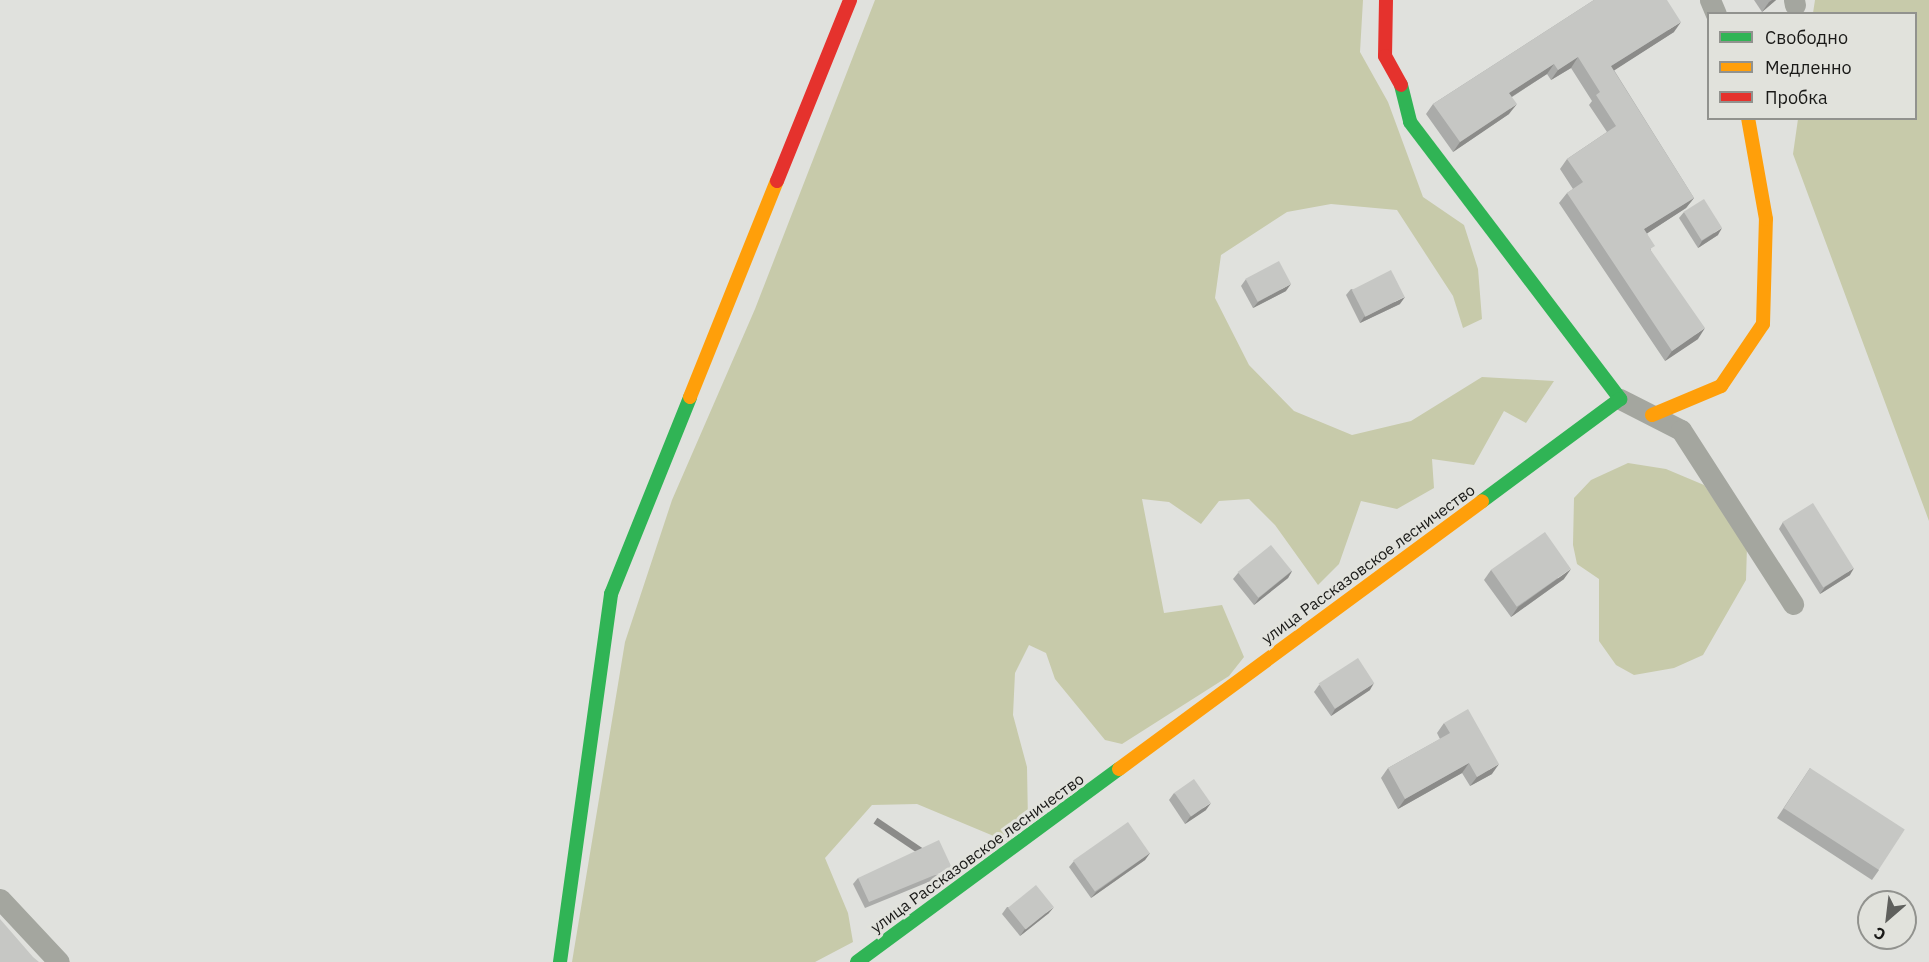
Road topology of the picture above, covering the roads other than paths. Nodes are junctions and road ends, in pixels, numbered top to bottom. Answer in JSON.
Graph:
{"nodes":[{"id":1,"x":850,"y":0,"type":"edge"},
{"id":2,"x":1386,"y":0,"type":"edge"},
{"id":3,"x":1748,"y":120,"type":"edge"},
{"id":4,"x":1620,"y":399,"type":"junction"},
{"id":5,"x":1652,"y":415,"type":"junction"},
{"id":6,"x":1793,"y":604,"type":"dead end"},
{"id":7,"x":0,"y":899,"type":"edge"},
{"id":8,"x":59,"y":962,"type":"edge"},
{"id":9,"x":560,"y":962,"type":"edge"},
{"id":10,"x":856,"y":962,"type":"edge"}],
"edges":[{"from":1,"to":9,"type":"street"},
{"from":2,"to":4,"type":"street"},
{"from":3,"to":5,"type":"street"},
{"from":4,"to":5,"type":"street"},
{"from":4,"to":10,"type":"street","name":"улица Рассказовское лесничество"},
{"from":5,"to":6,"type":"street"},
{"from":7,"to":8,"type":"street"}]}
